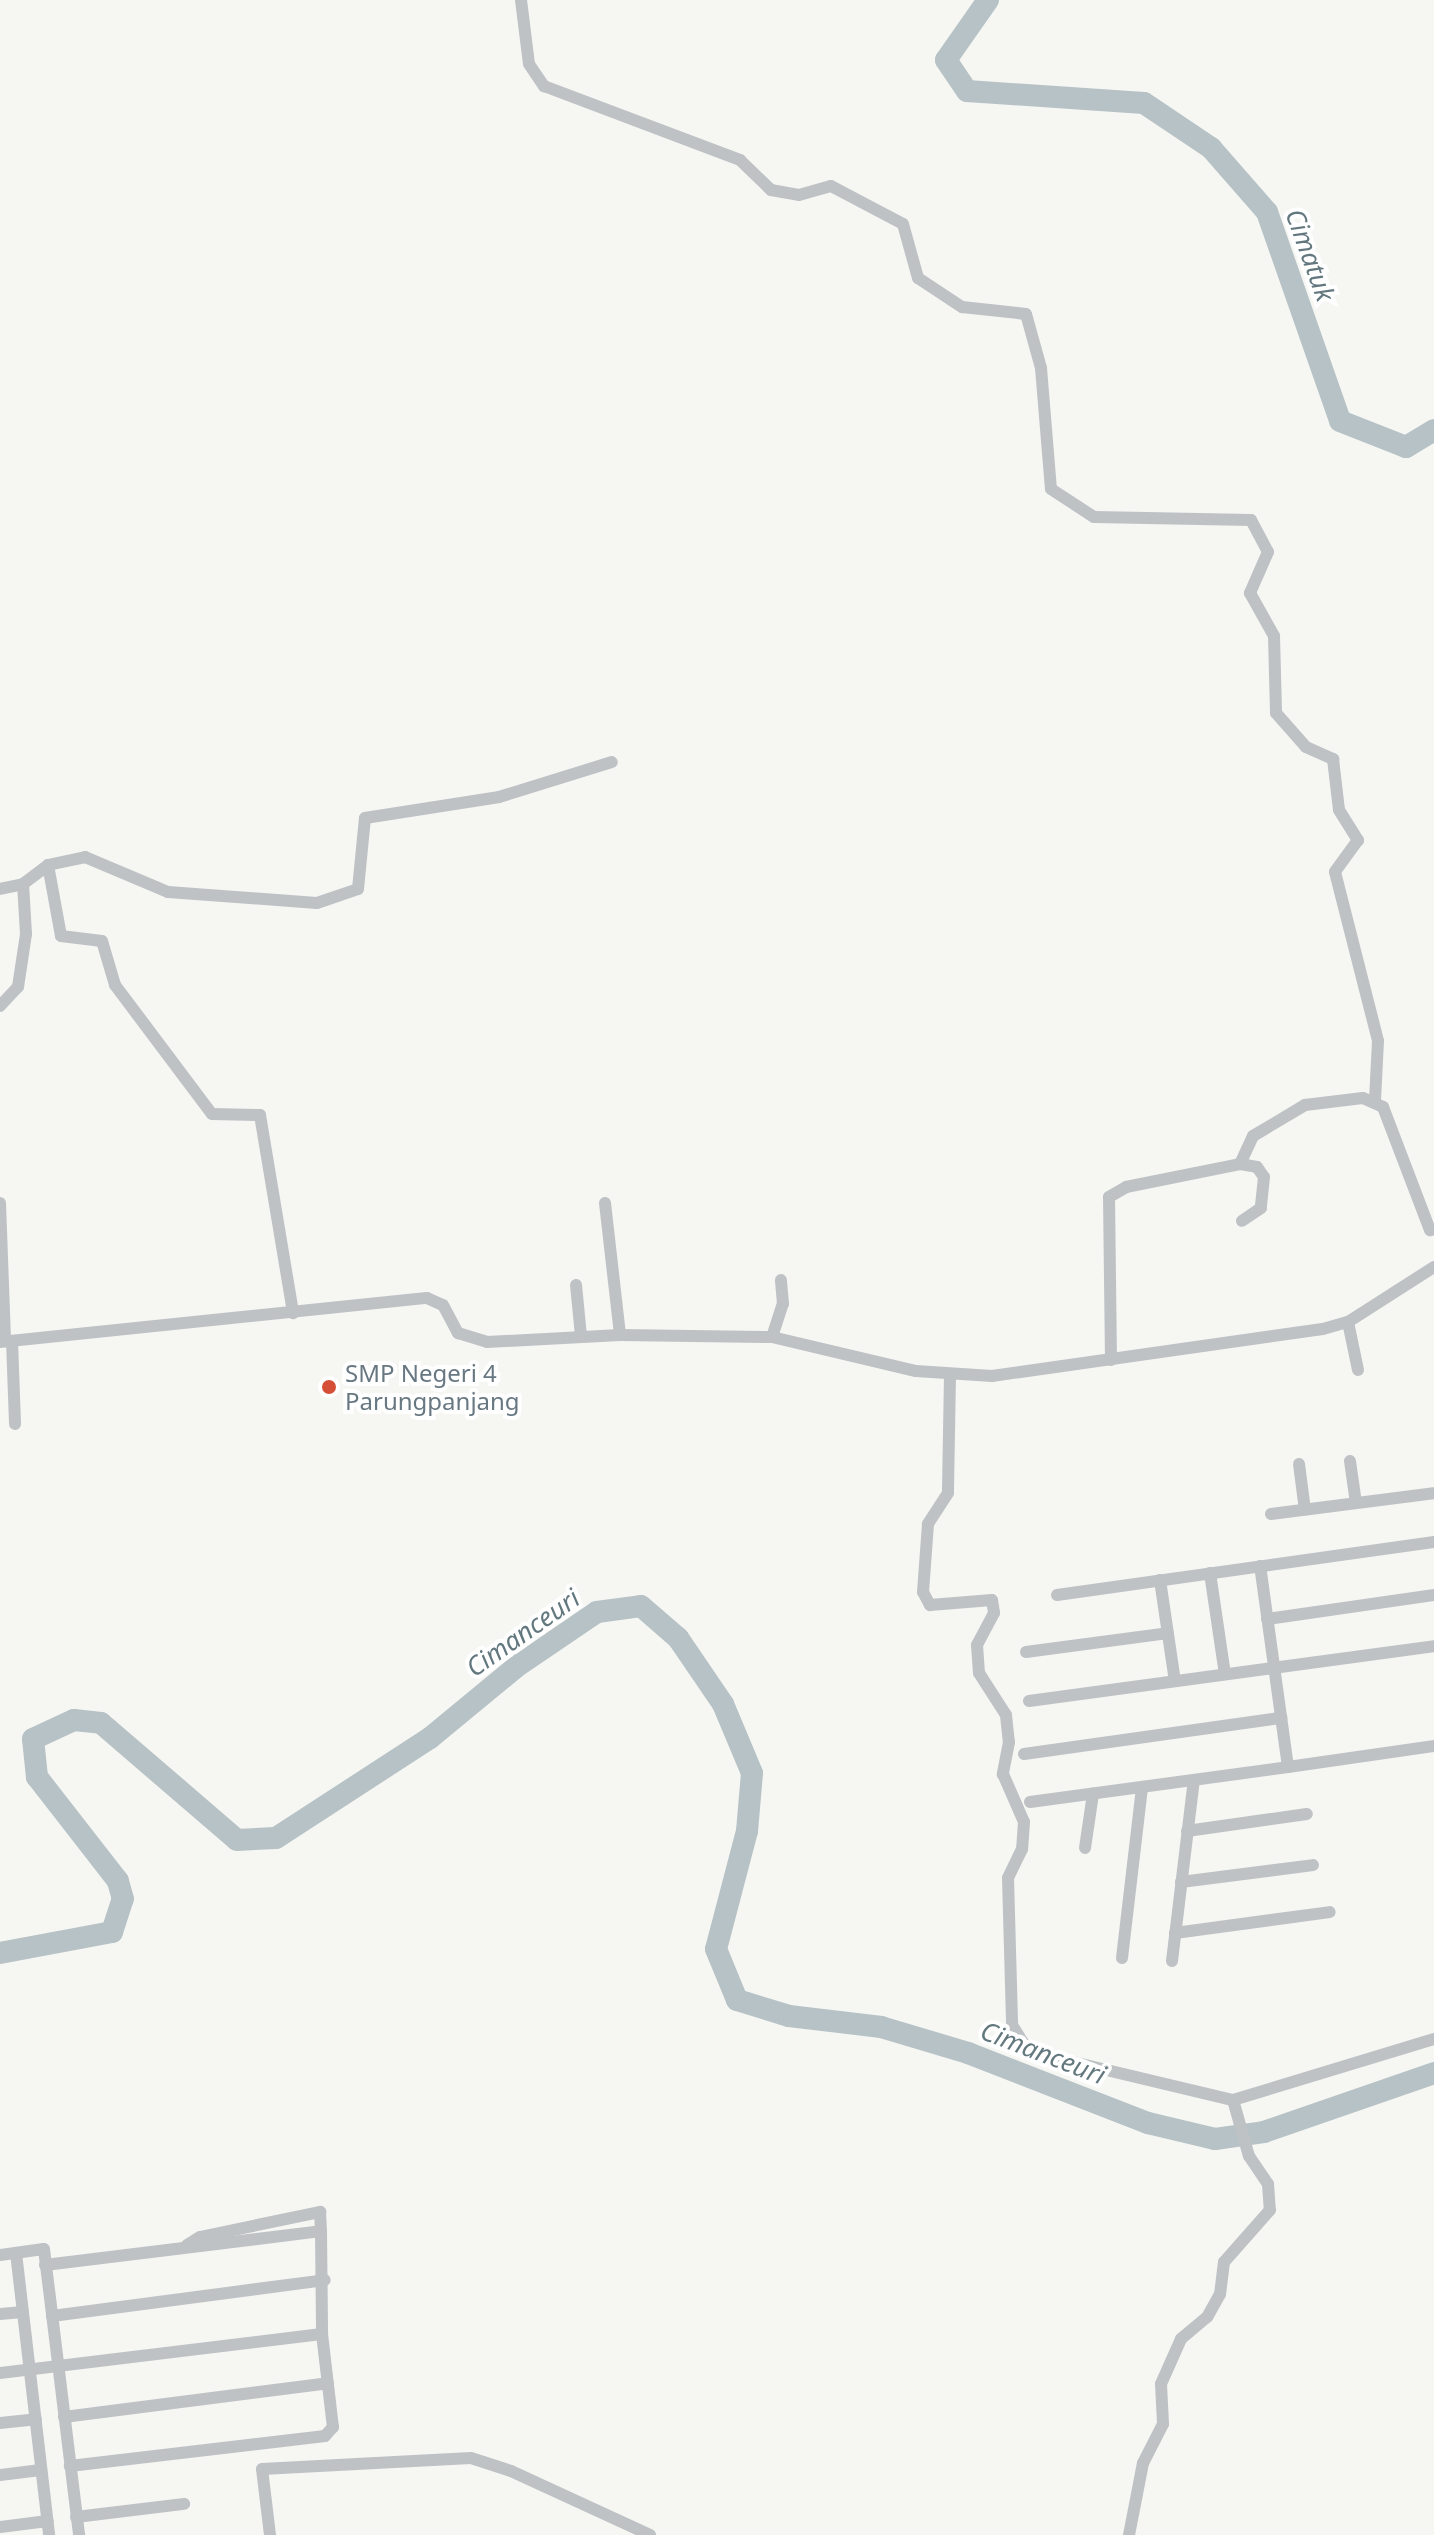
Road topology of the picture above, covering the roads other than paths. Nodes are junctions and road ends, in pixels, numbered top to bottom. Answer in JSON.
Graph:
{"nodes":[{"id":1,"x":521,"y":0,"type":"edge"},
{"id":2,"x":612,"y":762,"type":"dead end"},
{"id":3,"x":48,"y":865,"type":"junction"},
{"id":4,"x":23,"y":884,"type":"junction"},
{"id":5,"x":0,"y":889,"type":"edge"},
{"id":6,"x":0,"y":1006,"type":"edge"},
{"id":7,"x":1375,"y":1101,"type":"junction"},
{"id":8,"x":1240,"y":1164,"type":"junction"},
{"id":9,"x":0,"y":1203,"type":"edge"},
{"id":10,"x":605,"y":1203,"type":"dead end"},
{"id":11,"x":1242,"y":1221,"type":"dead end"},
{"id":12,"x":1430,"y":1230,"type":"dead end"},
{"id":13,"x":1433,"y":1269,"type":"edge"},
{"id":14,"x":781,"y":1280,"type":"dead end"},
{"id":15,"x":576,"y":1285,"type":"dead end"},
{"id":16,"x":293,"y":1313,"type":"junction"},
{"id":17,"x":1348,"y":1322,"type":"junction"},
{"id":18,"x":620,"y":1335,"type":"junction"},
{"id":19,"x":581,"y":1336,"type":"junction"},
{"id":20,"x":772,"y":1337,"type":"junction"},
{"id":21,"x":6,"y":1341,"type":"edge"},
{"id":22,"x":1111,"y":1360,"type":"junction"},
{"id":23,"x":1358,"y":1370,"type":"dead end"},
{"id":24,"x":950,"y":1375,"type":"junction"},
{"id":25,"x":15,"y":1424,"type":"dead end"},
{"id":26,"x":1350,"y":1461,"type":"dead end"},
{"id":27,"x":1299,"y":1464,"type":"dead end"},
{"id":28,"x":1434,"y":1493,"type":"edge"},
{"id":29,"x":1356,"y":1503,"type":"junction"},
{"id":30,"x":1305,"y":1510,"type":"junction"},
{"id":31,"x":1271,"y":1514,"type":"dead end"},
{"id":32,"x":1434,"y":1542,"type":"edge"},
{"id":33,"x":1260,"y":1566,"type":"junction"},
{"id":34,"x":1210,"y":1573,"type":"junction"},
{"id":35,"x":1160,"y":1580,"type":"junction"},
{"id":36,"x":1057,"y":1595,"type":"dead end"},
{"id":37,"x":1434,"y":1595,"type":"edge"},
{"id":38,"x":1267,"y":1619,"type":"junction"},
{"id":39,"x":1168,"y":1633,"type":"junction"},
{"id":40,"x":1434,"y":1646,"type":"edge"},
{"id":41,"x":1026,"y":1652,"type":"dead end"},
{"id":42,"x":1274,"y":1668,"type":"junction"},
{"id":43,"x":1225,"y":1674,"type":"junction"},
{"id":44,"x":1175,"y":1681,"type":"junction"},
{"id":45,"x":1029,"y":1701,"type":"dead end"},
{"id":46,"x":1281,"y":1718,"type":"junction"},
{"id":47,"x":1434,"y":1746,"type":"edge"},
{"id":48,"x":1024,"y":1754,"type":"dead end"},
{"id":49,"x":1288,"y":1767,"type":"junction"},
{"id":50,"x":1194,"y":1780,"type":"junction"},
{"id":51,"x":1142,"y":1787,"type":"junction"},
{"id":52,"x":1093,"y":1794,"type":"junction"},
{"id":53,"x":1030,"y":1802,"type":"dead end"},
{"id":54,"x":1307,"y":1814,"type":"dead end"},
{"id":55,"x":1187,"y":1831,"type":"junction"},
{"id":56,"x":1085,"y":1848,"type":"dead end"},
{"id":57,"x":1313,"y":1865,"type":"dead end"},
{"id":58,"x":1181,"y":1882,"type":"junction"},
{"id":59,"x":1330,"y":1912,"type":"dead end"},
{"id":60,"x":1175,"y":1933,"type":"junction"},
{"id":61,"x":1122,"y":1958,"type":"dead end"},
{"id":62,"x":1172,"y":1961,"type":"dead end"},
{"id":63,"x":1434,"y":2039,"type":"edge"},
{"id":64,"x":1233,"y":2100,"type":"junction"},
{"id":65,"x":321,"y":2231,"type":"junction"},
{"id":66,"x":182,"y":2248,"type":"junction"},
{"id":67,"x":16,"y":2253,"type":"junction"},
{"id":68,"x":0,"y":2255,"type":"edge"},
{"id":69,"x":45,"y":2265,"type":"junction"},
{"id":70,"x":325,"y":2280,"type":"junction"},
{"id":71,"x":23,"y":2312,"type":"junction"},
{"id":72,"x":0,"y":2314,"type":"edge"},
{"id":73,"x":52,"y":2316,"type":"junction"},
{"id":74,"x":322,"y":2334,"type":"junction"},
{"id":75,"x":58,"y":2365,"type":"junction"},
{"id":76,"x":30,"y":2370,"type":"junction"},
{"id":77,"x":0,"y":2373,"type":"edge"},
{"id":78,"x":328,"y":2383,"type":"junction"},
{"id":79,"x":64,"y":2417,"type":"junction"},
{"id":80,"x":36,"y":2419,"type":"junction"},
{"id":81,"x":0,"y":2423,"type":"edge"},
{"id":82,"x":70,"y":2466,"type":"junction"},
{"id":83,"x":41,"y":2470,"type":"junction"},
{"id":84,"x":0,"y":2475,"type":"edge"},
{"id":85,"x":184,"y":2504,"type":"dead end"},
{"id":86,"x":76,"y":2517,"type":"junction"},
{"id":87,"x":0,"y":2527,"type":"edge"},
{"id":88,"x":48,"y":2528,"type":"edge"},
{"id":89,"x":79,"y":2535,"type":"edge"},
{"id":90,"x":270,"y":2535,"type":"edge"},
{"id":91,"x":650,"y":2535,"type":"edge"},
{"id":92,"x":1129,"y":2535,"type":"edge"}],
"edges":[{"from":1,"to":7,"type":"street"},
{"from":2,"to":3,"type":"street"},
{"from":3,"to":4,"type":"street"},
{"from":3,"to":16,"type":"street"},
{"from":4,"to":5,"type":"street"},
{"from":4,"to":6,"type":"street"},
{"from":7,"to":8,"type":"street"},
{"from":7,"to":12,"type":"street"},
{"from":8,"to":11,"type":"street"},
{"from":8,"to":22,"type":"street"},
{"from":9,"to":21,"type":"street"},
{"from":10,"to":18,"type":"street"},
{"from":13,"to":17,"type":"street"},
{"from":14,"to":20,"type":"street"},
{"from":15,"to":19,"type":"street"},
{"from":16,"to":19,"type":"street"},
{"from":16,"to":21,"type":"street"},
{"from":17,"to":22,"type":"street"},
{"from":17,"to":23,"type":"street"},
{"from":18,"to":19,"type":"street"},
{"from":18,"to":20,"type":"street"},
{"from":20,"to":24,"type":"street"},
{"from":21,"to":25,"type":"street"},
{"from":22,"to":24,"type":"street"},
{"from":24,"to":64,"type":"street"},
{"from":26,"to":29,"type":"street"},
{"from":27,"to":30,"type":"street"},
{"from":28,"to":29,"type":"street"},
{"from":29,"to":30,"type":"street"},
{"from":30,"to":31,"type":"street"},
{"from":32,"to":33,"type":"street"},
{"from":33,"to":34,"type":"street"},
{"from":33,"to":38,"type":"street"},
{"from":34,"to":35,"type":"street"},
{"from":34,"to":43,"type":"street"},
{"from":35,"to":36,"type":"street"},
{"from":35,"to":39,"type":"street"},
{"from":37,"to":38,"type":"street"},
{"from":38,"to":42,"type":"street"},
{"from":39,"to":41,"type":"street"},
{"from":39,"to":44,"type":"street"},
{"from":40,"to":42,"type":"street"},
{"from":42,"to":43,"type":"street"},
{"from":42,"to":46,"type":"street"},
{"from":43,"to":44,"type":"street"},
{"from":44,"to":45,"type":"street"},
{"from":46,"to":48,"type":"street"},
{"from":46,"to":49,"type":"street"},
{"from":47,"to":49,"type":"street"},
{"from":49,"to":50,"type":"street"},
{"from":50,"to":51,"type":"street"},
{"from":50,"to":55,"type":"street"},
{"from":51,"to":52,"type":"street"},
{"from":51,"to":61,"type":"street"},
{"from":52,"to":53,"type":"street"},
{"from":52,"to":56,"type":"street"},
{"from":54,"to":55,"type":"street"},
{"from":55,"to":58,"type":"street"},
{"from":57,"to":58,"type":"street"},
{"from":58,"to":60,"type":"street"},
{"from":59,"to":60,"type":"street"},
{"from":60,"to":62,"type":"street"},
{"from":63,"to":64,"type":"street"},
{"from":64,"to":92,"type":"street"},
{"from":65,"to":66,"type":"street"},
{"from":65,"to":66,"type":"street"},
{"from":65,"to":70,"type":"street"},
{"from":66,"to":69,"type":"street"},
{"from":67,"to":68,"type":"street"},
{"from":67,"to":69,"type":"street"},
{"from":67,"to":71,"type":"street"},
{"from":69,"to":73,"type":"street"},
{"from":70,"to":73,"type":"street"},
{"from":70,"to":74,"type":"street"},
{"from":71,"to":72,"type":"street"},
{"from":71,"to":76,"type":"street"},
{"from":73,"to":75,"type":"street"},
{"from":74,"to":75,"type":"street"},
{"from":74,"to":78,"type":"street"},
{"from":75,"to":76,"type":"street"},
{"from":75,"to":79,"type":"street"},
{"from":76,"to":77,"type":"street"},
{"from":76,"to":80,"type":"street"},
{"from":78,"to":79,"type":"street"},
{"from":78,"to":82,"type":"street"},
{"from":79,"to":82,"type":"street"},
{"from":80,"to":81,"type":"street"},
{"from":80,"to":83,"type":"street"},
{"from":82,"to":86,"type":"street"},
{"from":83,"to":84,"type":"street"},
{"from":83,"to":88,"type":"street"},
{"from":85,"to":86,"type":"street"},
{"from":86,"to":89,"type":"street"},
{"from":87,"to":88,"type":"street"},
{"from":90,"to":91,"type":"street"}]}
